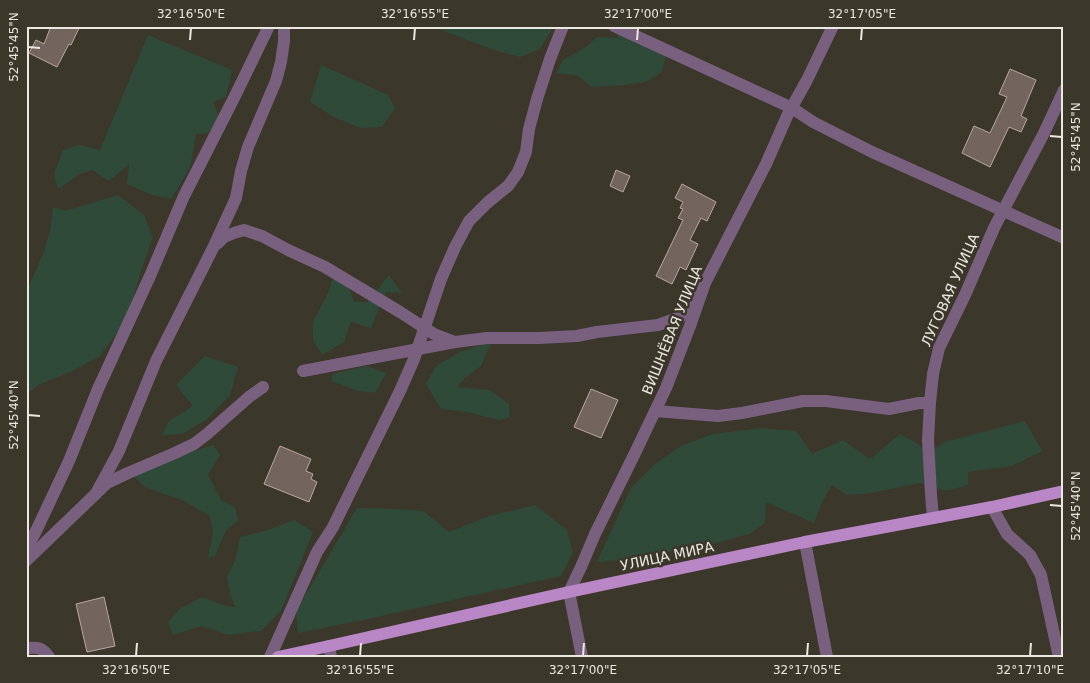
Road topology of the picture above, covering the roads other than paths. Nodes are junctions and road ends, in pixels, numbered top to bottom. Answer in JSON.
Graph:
{"nodes":[{"id":1,"x":269,"y":26,"type":"edge"},
{"id":2,"x":284,"y":26,"type":"edge"},
{"id":3,"x":563,"y":26,"type":"edge"},
{"id":4,"x":614,"y":26,"type":"edge"},
{"id":5,"x":833,"y":26,"type":"edge"},
{"id":6,"x":1064,"y":90,"type":"edge"},
{"id":7,"x":792,"y":108,"type":"junction"},
{"id":8,"x":1064,"y":116,"type":"edge"},
{"id":9,"x":1050,"y":119,"type":"junction"},
{"id":10,"x":1002,"y":211,"type":"junction"},
{"id":11,"x":1064,"y":238,"type":"edge"},
{"id":12,"x":213,"y":248,"type":"junction"},
{"id":13,"x":705,"y":283,"type":"junction"},
{"id":14,"x":424,"y":327,"type":"junction"},
{"id":15,"x":455,"y":342,"type":"junction"},
{"id":16,"x":417,"y":349,"type":"junction"},
{"id":17,"x":303,"y":372,"type":"dead end"},
{"id":18,"x":264,"y":387,"type":"dead end"},
{"id":19,"x":930,"y":403,"type":"junction"},
{"id":20,"x":655,"y":411,"type":"junction"},
{"id":21,"x":1064,"y":491,"type":"edge"},
{"id":22,"x":95,"y":495,"type":"junction"},
{"id":23,"x":992,"y":507,"type":"junction"},
{"id":24,"x":933,"y":518,"type":"junction"},
{"id":25,"x":805,"y":542,"type":"junction"},
{"id":26,"x":26,"y":550,"type":"edge"},
{"id":27,"x":26,"y":561,"type":"edge"},
{"id":28,"x":569,"y":592,"type":"junction"},
{"id":29,"x":26,"y":648,"type":"edge"},
{"id":30,"x":330,"y":652,"type":"edge"},
{"id":31,"x":49,"y":657,"type":"edge"},
{"id":32,"x":270,"y":657,"type":"edge"},
{"id":33,"x":278,"y":657,"type":"edge"},
{"id":34,"x":582,"y":657,"type":"edge"},
{"id":35,"x":827,"y":657,"type":"edge"},
{"id":36,"x":1058,"y":657,"type":"edge"}],
"edges":[{"from":1,"to":26,"type":"street"},
{"from":2,"to":12,"type":"street"},
{"from":3,"to":14,"type":"street"},
{"from":4,"to":7,"type":"street"},
{"from":5,"to":7,"type":"street","name":"ВИШНЁВАЯ УЛИЦА"},
{"from":6,"to":9,"type":"street","name":"ЛУГОВАЯ УЛИЦА"},
{"from":7,"to":10,"type":"street"},
{"from":7,"to":13,"type":"street","name":"ВИШНЁВАЯ УЛИЦА"},
{"from":8,"to":9,"type":"street"},
{"from":9,"to":10,"type":"street","name":"ЛУГОВАЯ УЛИЦА"},
{"from":10,"to":11,"type":"street"},
{"from":10,"to":19,"type":"street","name":"ЛУГОВАЯ УЛИЦА"},
{"from":12,"to":14,"type":"street"},
{"from":12,"to":22,"type":"street"},
{"from":13,"to":15,"type":"street"},
{"from":13,"to":20,"type":"street","name":"ВИШНЁВАЯ УЛИЦА"},
{"from":14,"to":15,"type":"street"},
{"from":14,"to":16,"type":"street"},
{"from":15,"to":16,"type":"street"},
{"from":16,"to":17,"type":"street"},
{"from":16,"to":32,"type":"street"},
{"from":18,"to":22,"type":"street"},
{"from":19,"to":20,"type":"street"},
{"from":19,"to":24,"type":"street","name":"ЛУГОВАЯ УЛИЦА"},
{"from":20,"to":28,"type":"street","name":"ВИШНЁВАЯ УЛИЦА"},
{"from":21,"to":23,"type":"main road","name":"УЛИЦА МИРА"},
{"from":22,"to":27,"type":"street"},
{"from":23,"to":24,"type":"main road","name":"УЛИЦА МИРА"},
{"from":23,"to":36,"type":"street"},
{"from":24,"to":25,"type":"main road","name":"УЛИЦА МИРА"},
{"from":25,"to":28,"type":"main road","name":"УЛИЦА МИРА"},
{"from":25,"to":35,"type":"street"},
{"from":28,"to":30,"type":"main road","name":"УЛИЦА МИРА"},
{"from":28,"to":34,"type":"street"},
{"from":29,"to":31,"type":"street"},
{"from":30,"to":33,"type":"main road","name":"УЛИЦА МИРА"}]}
